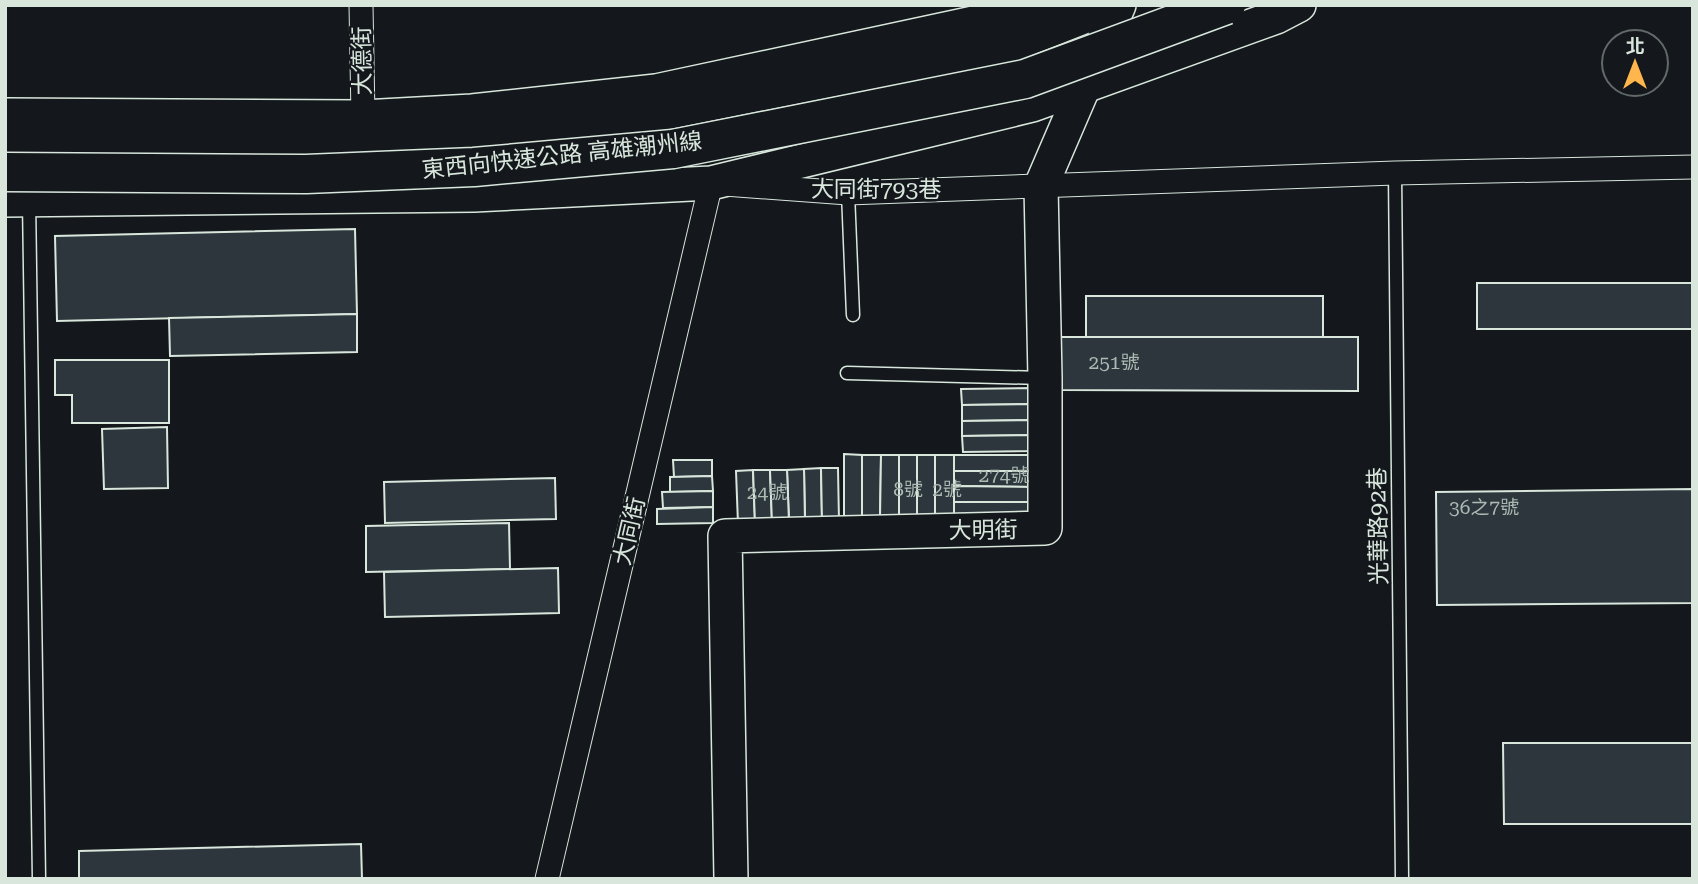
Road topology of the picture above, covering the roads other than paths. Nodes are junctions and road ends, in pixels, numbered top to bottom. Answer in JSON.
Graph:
{"nodes":[{"id":1,"x":361,"y":5,"type":"edge"},
{"id":2,"x":1037,"y":5,"type":"edge"},
{"id":3,"x":1107,"y":5,"type":"edge"},
{"id":4,"x":1119,"y":5,"type":"edge"},
{"id":5,"x":1226,"y":5,"type":"edge"},
{"id":6,"x":1299,"y":5,"type":"edge"},
{"id":7,"x":1084,"y":86,"type":"junction"},
{"id":8,"x":5,"y":115,"type":"edge"},
{"id":9,"x":363,"y":117,"type":"junction"},
{"id":10,"x":5,"y":136,"type":"edge"},
{"id":11,"x":1693,"y":167,"type":"edge"},
{"id":12,"x":1395,"y":173,"type":"junction"},
{"id":13,"x":711,"y":184,"type":"junction"},
{"id":14,"x":1041,"y":186,"type":"junction"},
{"id":15,"x":13,"y":191,"type":"edge"},
{"id":16,"x":848,"y":193,"type":"junction"},
{"id":17,"x":853,"y":315,"type":"dead end"},
{"id":18,"x":847,"y":373,"type":"dead end"},
{"id":19,"x":1045,"y":378,"type":"junction"},
{"id":20,"x":39,"y":879,"type":"edge"},
{"id":21,"x":547,"y":879,"type":"edge"},
{"id":22,"x":731,"y":879,"type":"edge"},
{"id":23,"x":1402,"y":879,"type":"edge"}],
"edges":[{"from":1,"to":9,"type":"street","name":"大德街"},
{"from":2,"to":9,"type":"main road"},
{"from":3,"to":10,"type":"highway","name":"東西向快速公路 高雄潮州線"},
{"from":4,"to":7,"type":"main road","name":"大明街"},
{"from":5,"to":15,"type":"highway","name":"東西向快速公路 高雄潮州線","bridge":true},
{"from":6,"to":7,"type":"main road"},
{"from":7,"to":13,"type":"main road"},
{"from":7,"to":14,"type":"main road","name":"大明街"},
{"from":8,"to":9,"type":"main road"},
{"from":11,"to":12,"type":"street","name":"大同街793巷"},
{"from":12,"to":14,"type":"street","name":"大同街793巷"},
{"from":12,"to":23,"type":"lane","name":"光華路92巷"},
{"from":13,"to":15,"type":"main road"},
{"from":13,"to":16,"type":"street","name":"大同街793巷"},
{"from":13,"to":21,"type":"street","name":"大同街"},
{"from":14,"to":16,"type":"street","name":"大同街793巷"},
{"from":14,"to":19,"type":"main road","name":"大明街"},
{"from":15,"to":20,"type":"lane"},
{"from":16,"to":17,"type":"lane"},
{"from":18,"to":19,"type":"lane"},
{"from":19,"to":22,"type":"main road","name":"大明街"}]}
